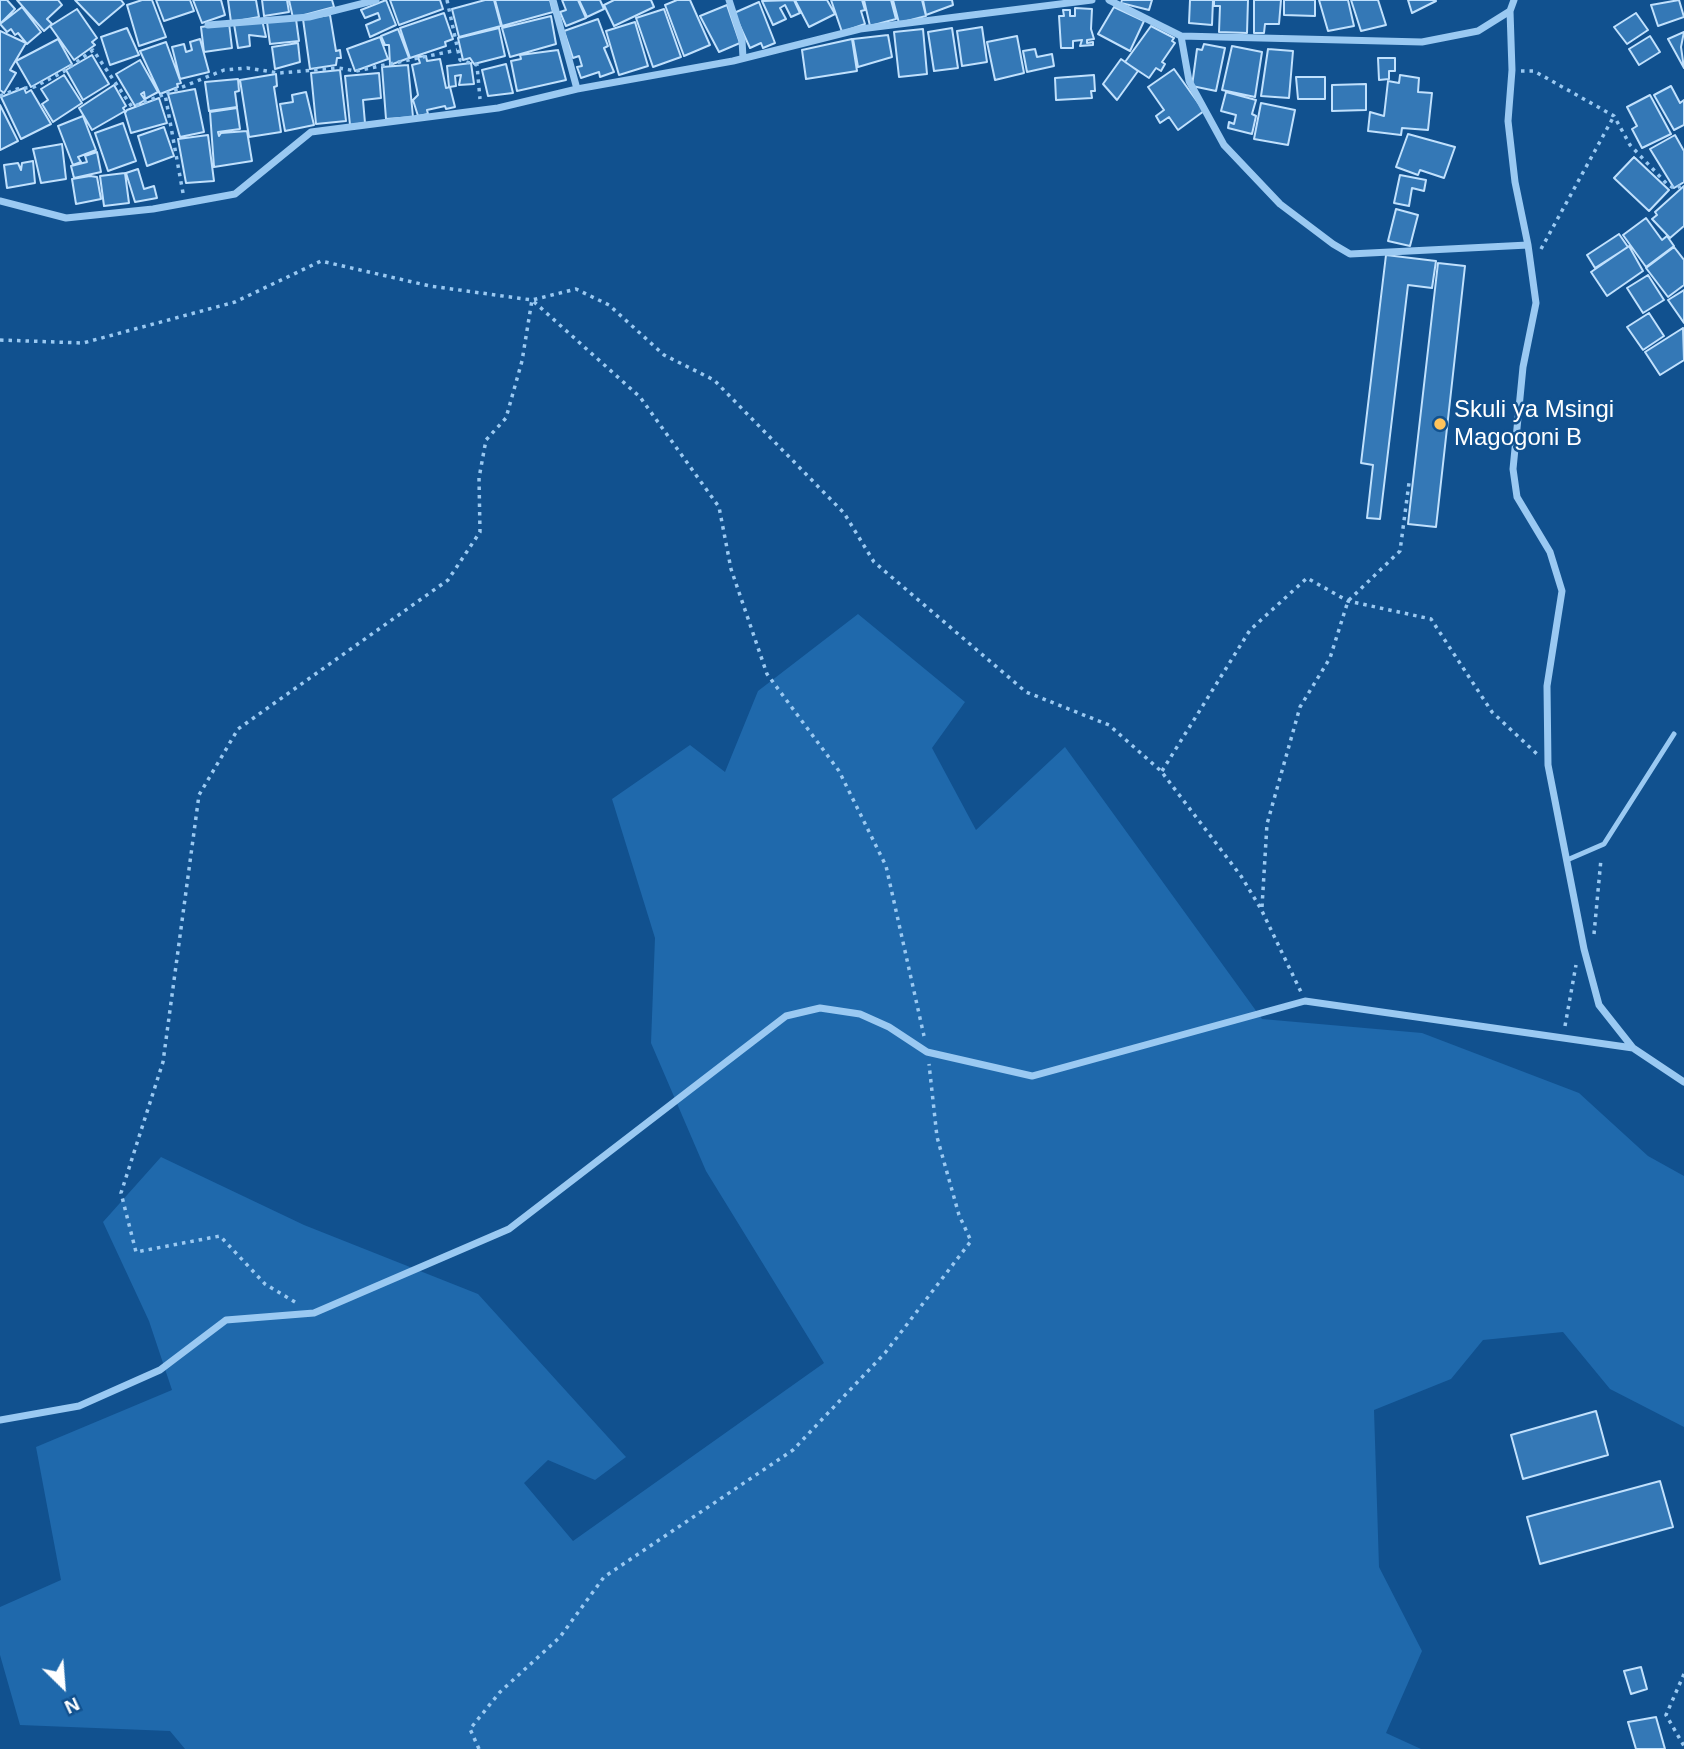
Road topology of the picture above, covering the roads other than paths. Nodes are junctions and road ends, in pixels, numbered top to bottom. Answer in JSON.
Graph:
{"nodes":[{"id":1,"x":376,"y":0,"type":"edge"},
{"id":2,"x":553,"y":0,"type":"edge"},
{"id":3,"x":729,"y":0,"type":"edge"},
{"id":4,"x":1092,"y":0,"type":"edge"},
{"id":5,"x":1109,"y":0,"type":"edge"},
{"id":6,"x":1514,"y":0,"type":"edge"},
{"id":7,"x":1510,"y":11,"type":"junction"},
{"id":8,"x":208,"y":24,"type":"dead end"},
{"id":9,"x":1181,"y":36,"type":"junction"},
{"id":10,"x":743,"y":58,"type":"junction"},
{"id":11,"x":577,"y":89,"type":"junction"},
{"id":12,"x":0,"y":201,"type":"edge"},
{"id":13,"x":1528,"y":245,"type":"junction"},
{"id":14,"x":1674,"y":734,"type":"dead end"},
{"id":15,"x":1567,"y":860,"type":"junction"},
{"id":16,"x":1633,"y":1048,"type":"junction"},
{"id":17,"x":1684,"y":1082,"type":"edge"},
{"id":18,"x":0,"y":1420,"type":"edge"}],
"edges":[{"from":1,"to":8,"type":"street"},
{"from":2,"to":11,"type":"street"},
{"from":3,"to":10,"type":"street"},
{"from":4,"to":10,"type":"street"},
{"from":5,"to":9,"type":"street"},
{"from":6,"to":7,"type":"street"},
{"from":7,"to":9,"type":"street"},
{"from":7,"to":13,"type":"street"},
{"from":9,"to":13,"type":"street"},
{"from":10,"to":11,"type":"street"},
{"from":11,"to":12,"type":"street"},
{"from":13,"to":15,"type":"street"},
{"from":14,"to":15,"type":"lane"},
{"from":15,"to":16,"type":"street"},
{"from":16,"to":17,"type":"street"},
{"from":16,"to":18,"type":"street"}]}
